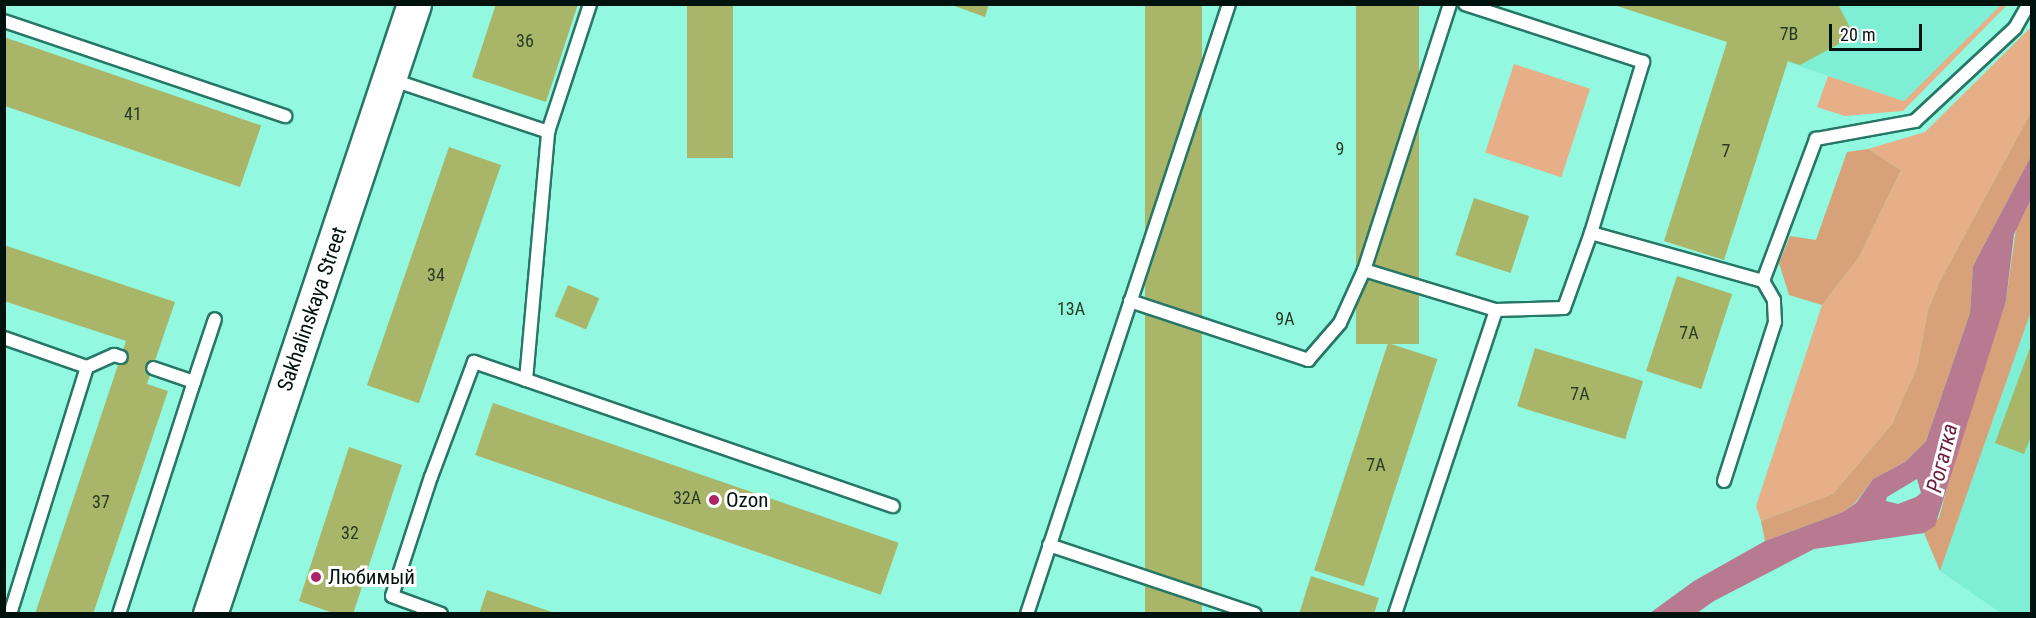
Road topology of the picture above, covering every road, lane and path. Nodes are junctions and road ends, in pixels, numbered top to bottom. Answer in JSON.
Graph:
{"nodes":[{"id":1,"x":414,"y":4,"type":"edge"},
{"id":2,"x":590,"y":4,"type":"edge"},
{"id":3,"x":1229,"y":4,"type":"edge"},
{"id":4,"x":1450,"y":4,"type":"edge"},
{"id":5,"x":1465,"y":4,"type":"edge"},
{"id":6,"x":2029,"y":4,"type":"edge"},
{"id":7,"x":4,"y":21,"type":"edge"},
{"id":8,"x":389,"y":79,"type":"junction"},
{"id":9,"x":285,"y":116,"type":"dead end"},
{"id":10,"x":548,"y":132,"type":"junction"},
{"id":11,"x":1591,"y":233,"type":"junction"},
{"id":12,"x":1364,"y":270,"type":"junction"},
{"id":13,"x":1763,"y":281,"type":"junction"},
{"id":14,"x":1131,"y":301,"type":"junction"},
{"id":15,"x":1496,"y":310,"type":"junction"},
{"id":16,"x":215,"y":319,"type":"dead end"},
{"id":17,"x":4,"y":338,"type":"edge"},
{"id":18,"x":121,"y":357,"type":"dead end"},
{"id":19,"x":87,"y":367,"type":"junction"},
{"id":20,"x":153,"y":368,"type":"dead end"},
{"id":21,"x":526,"y":380,"type":"junction"},
{"id":22,"x":194,"y":382,"type":"junction"},
{"id":23,"x":1724,"y":481,"type":"dead end"},
{"id":24,"x":893,"y":506,"type":"dead end"},
{"id":25,"x":1050,"y":545,"type":"junction"},
{"id":26,"x":10,"y":614,"type":"edge"},
{"id":27,"x":119,"y":614,"type":"edge"},
{"id":28,"x":210,"y":614,"type":"edge"},
{"id":29,"x":441,"y":614,"type":"edge"},
{"id":30,"x":1027,"y":614,"type":"edge"},
{"id":31,"x":1255,"y":614,"type":"edge"},
{"id":32,"x":1395,"y":614,"type":"edge"}],
"edges":[{"from":1,"to":8,"type":"main road","name":"Sakhalinskaya Street"},
{"from":2,"to":10,"type":"lane"},
{"from":3,"to":14,"type":"lane"},
{"from":4,"to":12,"type":"lane"},
{"from":5,"to":11,"type":"lane"},
{"from":6,"to":13,"type":"lane"},
{"from":7,"to":9,"type":"lane"},
{"from":8,"to":10,"type":"lane"},
{"from":8,"to":28,"type":"main road","name":"Sakhalinskaya Street"},
{"from":10,"to":21,"type":"lane"},
{"from":11,"to":13,"type":"lane"},
{"from":11,"to":15,"type":"lane"},
{"from":12,"to":14,"type":"lane"},
{"from":12,"to":15,"type":"lane"},
{"from":13,"to":23,"type":"lane"},
{"from":14,"to":25,"type":"lane"},
{"from":15,"to":32,"type":"lane"},
{"from":16,"to":22,"type":"lane"},
{"from":17,"to":19,"type":"lane"},
{"from":18,"to":19,"type":"lane"},
{"from":19,"to":26,"type":"lane"},
{"from":20,"to":22,"type":"lane"},
{"from":21,"to":24,"type":"lane"},
{"from":21,"to":29,"type":"lane"},
{"from":22,"to":27,"type":"lane"},
{"from":25,"to":30,"type":"lane"},
{"from":25,"to":31,"type":"lane"}]}
